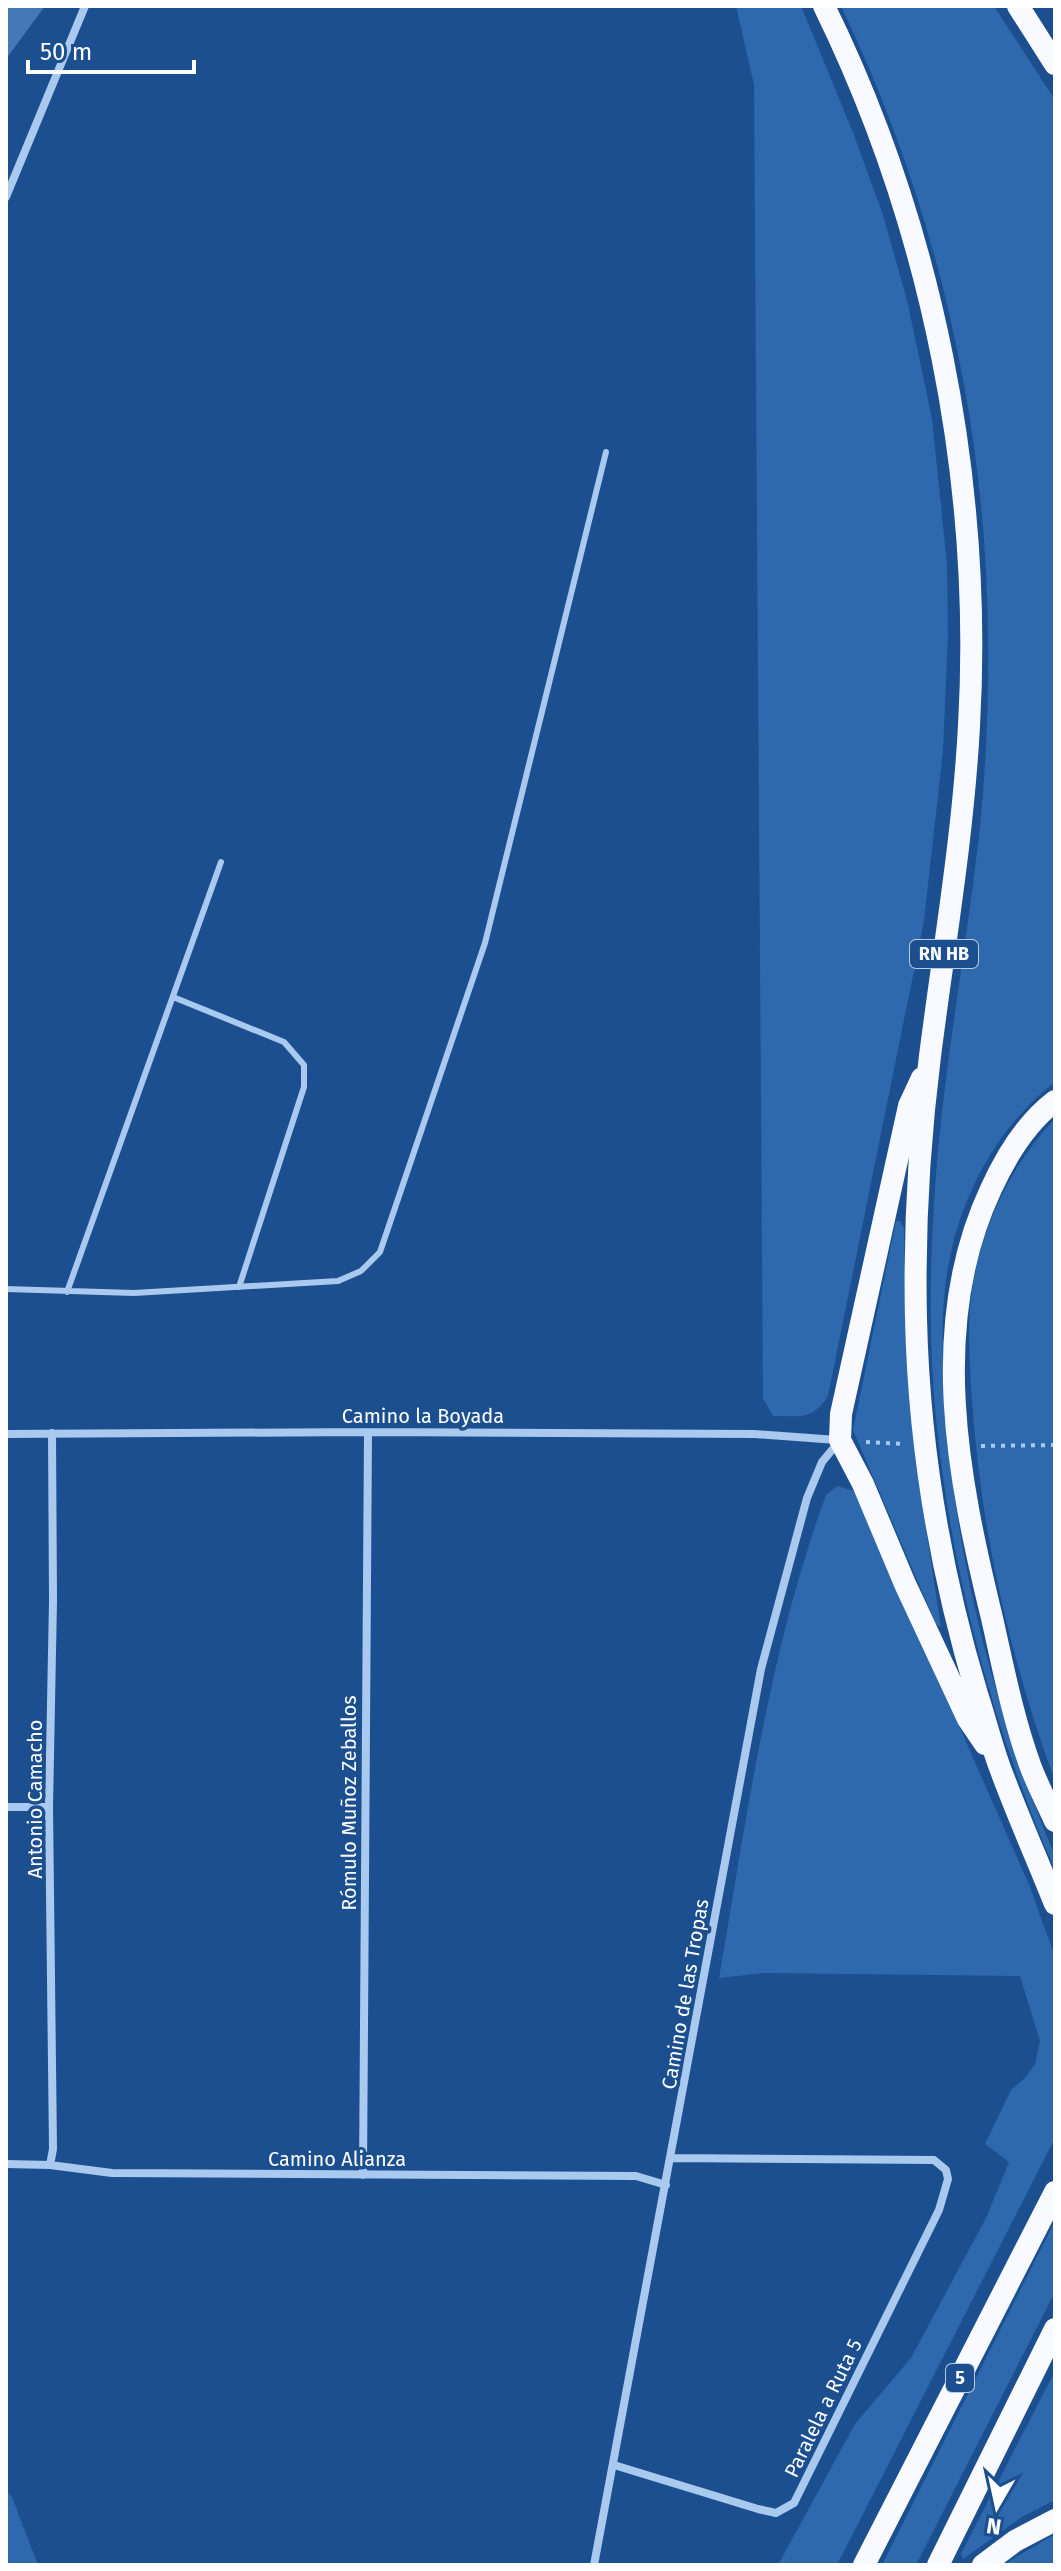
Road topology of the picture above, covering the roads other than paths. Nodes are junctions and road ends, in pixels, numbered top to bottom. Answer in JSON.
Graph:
{"nodes":[{"id":1,"x":85,"y":6,"type":"edge"},
{"id":2,"x":824,"y":6,"type":"edge"},
{"id":3,"x":1018,"y":6,"type":"edge"},
{"id":4,"x":1055,"y":64,"type":"edge"},
{"id":5,"x":6,"y":196,"type":"edge"},
{"id":6,"x":606,"y":452,"type":"dead end"},
{"id":7,"x":221,"y":862,"type":"dead end"},
{"id":8,"x":173,"y":997,"type":"junction"},
{"id":9,"x":929,"y":1062,"type":"junction"},
{"id":10,"x":1055,"y":1101,"type":"edge"},
{"id":11,"x":239,"y":1287,"type":"junction"},
{"id":12,"x":6,"y":1289,"type":"edge"},
{"id":13,"x":67,"y":1292,"type":"junction"},
{"id":14,"x":368,"y":1432,"type":"junction"},
{"id":15,"x":52,"y":1433,"type":"junction"},
{"id":16,"x":6,"y":1434,"type":"edge"},
{"id":17,"x":840,"y":1440,"type":"junction"},
{"id":18,"x":999,"y":1765,"type":"junction"},
{"id":19,"x":6,"y":1807,"type":"edge"},
{"id":20,"x":49,"y":1807,"type":"junction"},
{"id":21,"x":1055,"y":1821,"type":"edge"},
{"id":22,"x":1055,"y":1904,"type":"edge"},
{"id":23,"x":671,"y":2158,"type":"junction"},
{"id":24,"x":6,"y":2164,"type":"edge"},
{"id":25,"x":50,"y":2165,"type":"junction"},
{"id":26,"x":363,"y":2175,"type":"junction"},
{"id":27,"x":666,"y":2185,"type":"junction"},
{"id":28,"x":1055,"y":2192,"type":"edge"},
{"id":29,"x":1055,"y":2329,"type":"edge"},
{"id":30,"x":614,"y":2465,"type":"junction"},
{"id":31,"x":1055,"y":2520,"type":"edge"},
{"id":32,"x":594,"y":2565,"type":"edge"},
{"id":33,"x":864,"y":2565,"type":"edge"},
{"id":34,"x":938,"y":2565,"type":"edge"},
{"id":35,"x":983,"y":2565,"type":"edge"}],
"edges":[{"from":1,"to":5,"type":"street"},
{"from":2,"to":9,"type":"highway","number":"RN HB"},
{"from":3,"to":4,"type":"highway"},
{"from":6,"to":11,"type":"lane"},
{"from":7,"to":8,"type":"lane"},
{"from":8,"to":11,"type":"lane"},
{"from":8,"to":13,"type":"lane"},
{"from":9,"to":17,"type":"highway"},
{"from":9,"to":18,"type":"highway","number":"RN HB"},
{"from":10,"to":21,"type":"highway"},
{"from":11,"to":13,"type":"lane"},
{"from":12,"to":13,"type":"lane"},
{"from":14,"to":15,"type":"street","name":"Camino la Boyada"},
{"from":14,"to":17,"type":"street","name":"Camino la Boyada"},
{"from":14,"to":26,"type":"street","name":"Rómulo Muñoz Zeballos"},
{"from":15,"to":16,"type":"street","name":"Camino la Boyada"},
{"from":15,"to":20,"type":"street","name":"Antonio Camacho"},
{"from":17,"to":18,"type":"highway"},
{"from":17,"to":23,"type":"street","name":"Camino de las Tropas"},
{"from":18,"to":22,"type":"highway","number":"RN HB"},
{"from":19,"to":20,"type":"street"},
{"from":20,"to":25,"type":"street","name":"Antonio Camacho"},
{"from":23,"to":27,"type":"street","name":"Camino de las Tropas"},
{"from":23,"to":30,"type":"street","name":"Paralela a Ruta 5"},
{"from":24,"to":25,"type":"street","name":"Camino Alianza"},
{"from":25,"to":26,"type":"street","name":"Camino Alianza"},
{"from":26,"to":27,"type":"street","name":"Camino Alianza"},
{"from":27,"to":30,"type":"street","name":"Camino de las Tropas"},
{"from":28,"to":33,"type":"highway","number":"5"},
{"from":29,"to":34,"type":"highway"},
{"from":30,"to":32,"type":"street","name":"Camino de las Tropas"},
{"from":31,"to":35,"type":"highway"}]}
